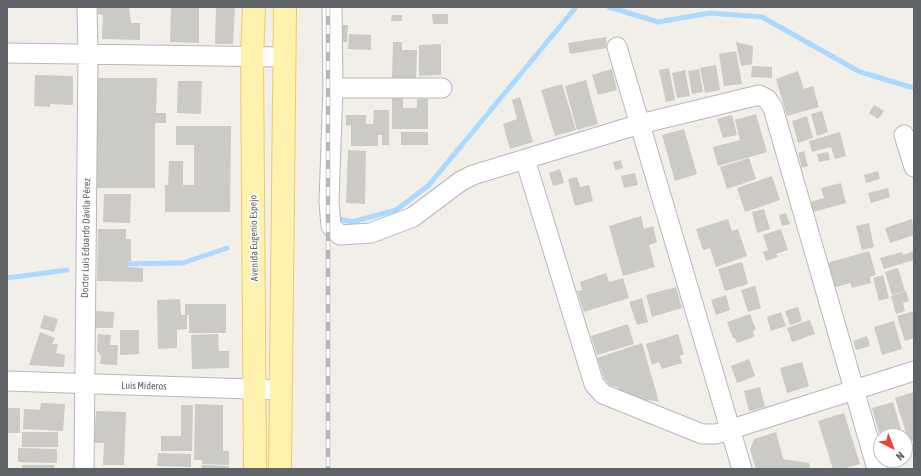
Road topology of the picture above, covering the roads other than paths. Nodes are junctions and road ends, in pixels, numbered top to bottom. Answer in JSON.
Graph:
{"nodes":[{"id":1,"x":87,"y":7,"type":"edge"},
{"id":2,"x":254,"y":7,"type":"edge"},
{"id":3,"x":285,"y":7,"type":"edge"},
{"id":4,"x":332,"y":7,"type":"edge"},
{"id":5,"x":617,"y":47,"type":"dead end"},
{"id":6,"x":7,"y":53,"type":"edge"},
{"id":7,"x":88,"y":54,"type":"junction"},
{"id":8,"x":252,"y":56,"type":"junction"},
{"id":9,"x":285,"y":57,"type":"junction"},
{"id":10,"x":333,"y":88,"type":"junction"},
{"id":11,"x":442,"y":88,"type":"dead end"},
{"id":12,"x":640,"y":124,"type":"junction"},
{"id":13,"x":904,"y":135,"type":"dead end"},
{"id":14,"x":525,"y":159,"type":"junction"},
{"id":15,"x":914,"y":167,"type":"edge"},
{"id":16,"x":914,"y":371,"type":"edge"},
{"id":17,"x":7,"y":381,"type":"edge"},
{"id":18,"x":85,"y":384,"type":"junction"},
{"id":19,"x":256,"y":388,"type":"junction"},
{"id":20,"x":280,"y":390,"type":"junction"},
{"id":21,"x":854,"y":390,"type":"junction"},
{"id":22,"x":730,"y":430,"type":"junction"},
{"id":23,"x":84,"y":469,"type":"edge"},
{"id":24,"x":255,"y":469,"type":"edge"},
{"id":25,"x":280,"y":469,"type":"edge"},
{"id":26,"x":742,"y":469,"type":"edge"},
{"id":27,"x":877,"y":469,"type":"edge"}],
"edges":[{"from":1,"to":7,"type":"street","name":"Doctor Luis Eduardo Dávila Pérez"},
{"from":2,"to":8,"type":"main road","name":"Avenida Eugenio Espejo"},
{"from":3,"to":9,"type":"main road"},
{"from":4,"to":10,"type":"street"},
{"from":5,"to":12,"type":"street"},
{"from":6,"to":7,"type":"street"},
{"from":7,"to":8,"type":"street"},
{"from":7,"to":18,"type":"street","name":"Doctor Luis Eduardo Dávila Pérez"},
{"from":8,"to":9,"type":"street"},
{"from":8,"to":19,"type":"main road","name":"Avenida Eugenio Espejo"},
{"from":9,"to":20,"type":"main road"},
{"from":10,"to":11,"type":"street"},
{"from":10,"to":14,"type":"street"},
{"from":12,"to":14,"type":"street"},
{"from":12,"to":21,"type":"street"},
{"from":12,"to":22,"type":"street"},
{"from":13,"to":15,"type":"street"},
{"from":14,"to":22,"type":"street"},
{"from":16,"to":21,"type":"street"},
{"from":17,"to":18,"type":"street","name":"Luis Mideros"},
{"from":18,"to":19,"type":"street","name":"Luis Mideros"},
{"from":18,"to":23,"type":"street","name":"Doctor Luis Eduardo Dávila Pérez"},
{"from":19,"to":20,"type":"street","name":"Luis Mideros"},
{"from":19,"to":24,"type":"main road","name":"Avenida Eugenio Espejo"},
{"from":20,"to":25,"type":"main road"},
{"from":21,"to":22,"type":"street"},
{"from":21,"to":27,"type":"street"},
{"from":22,"to":26,"type":"street"}]}
